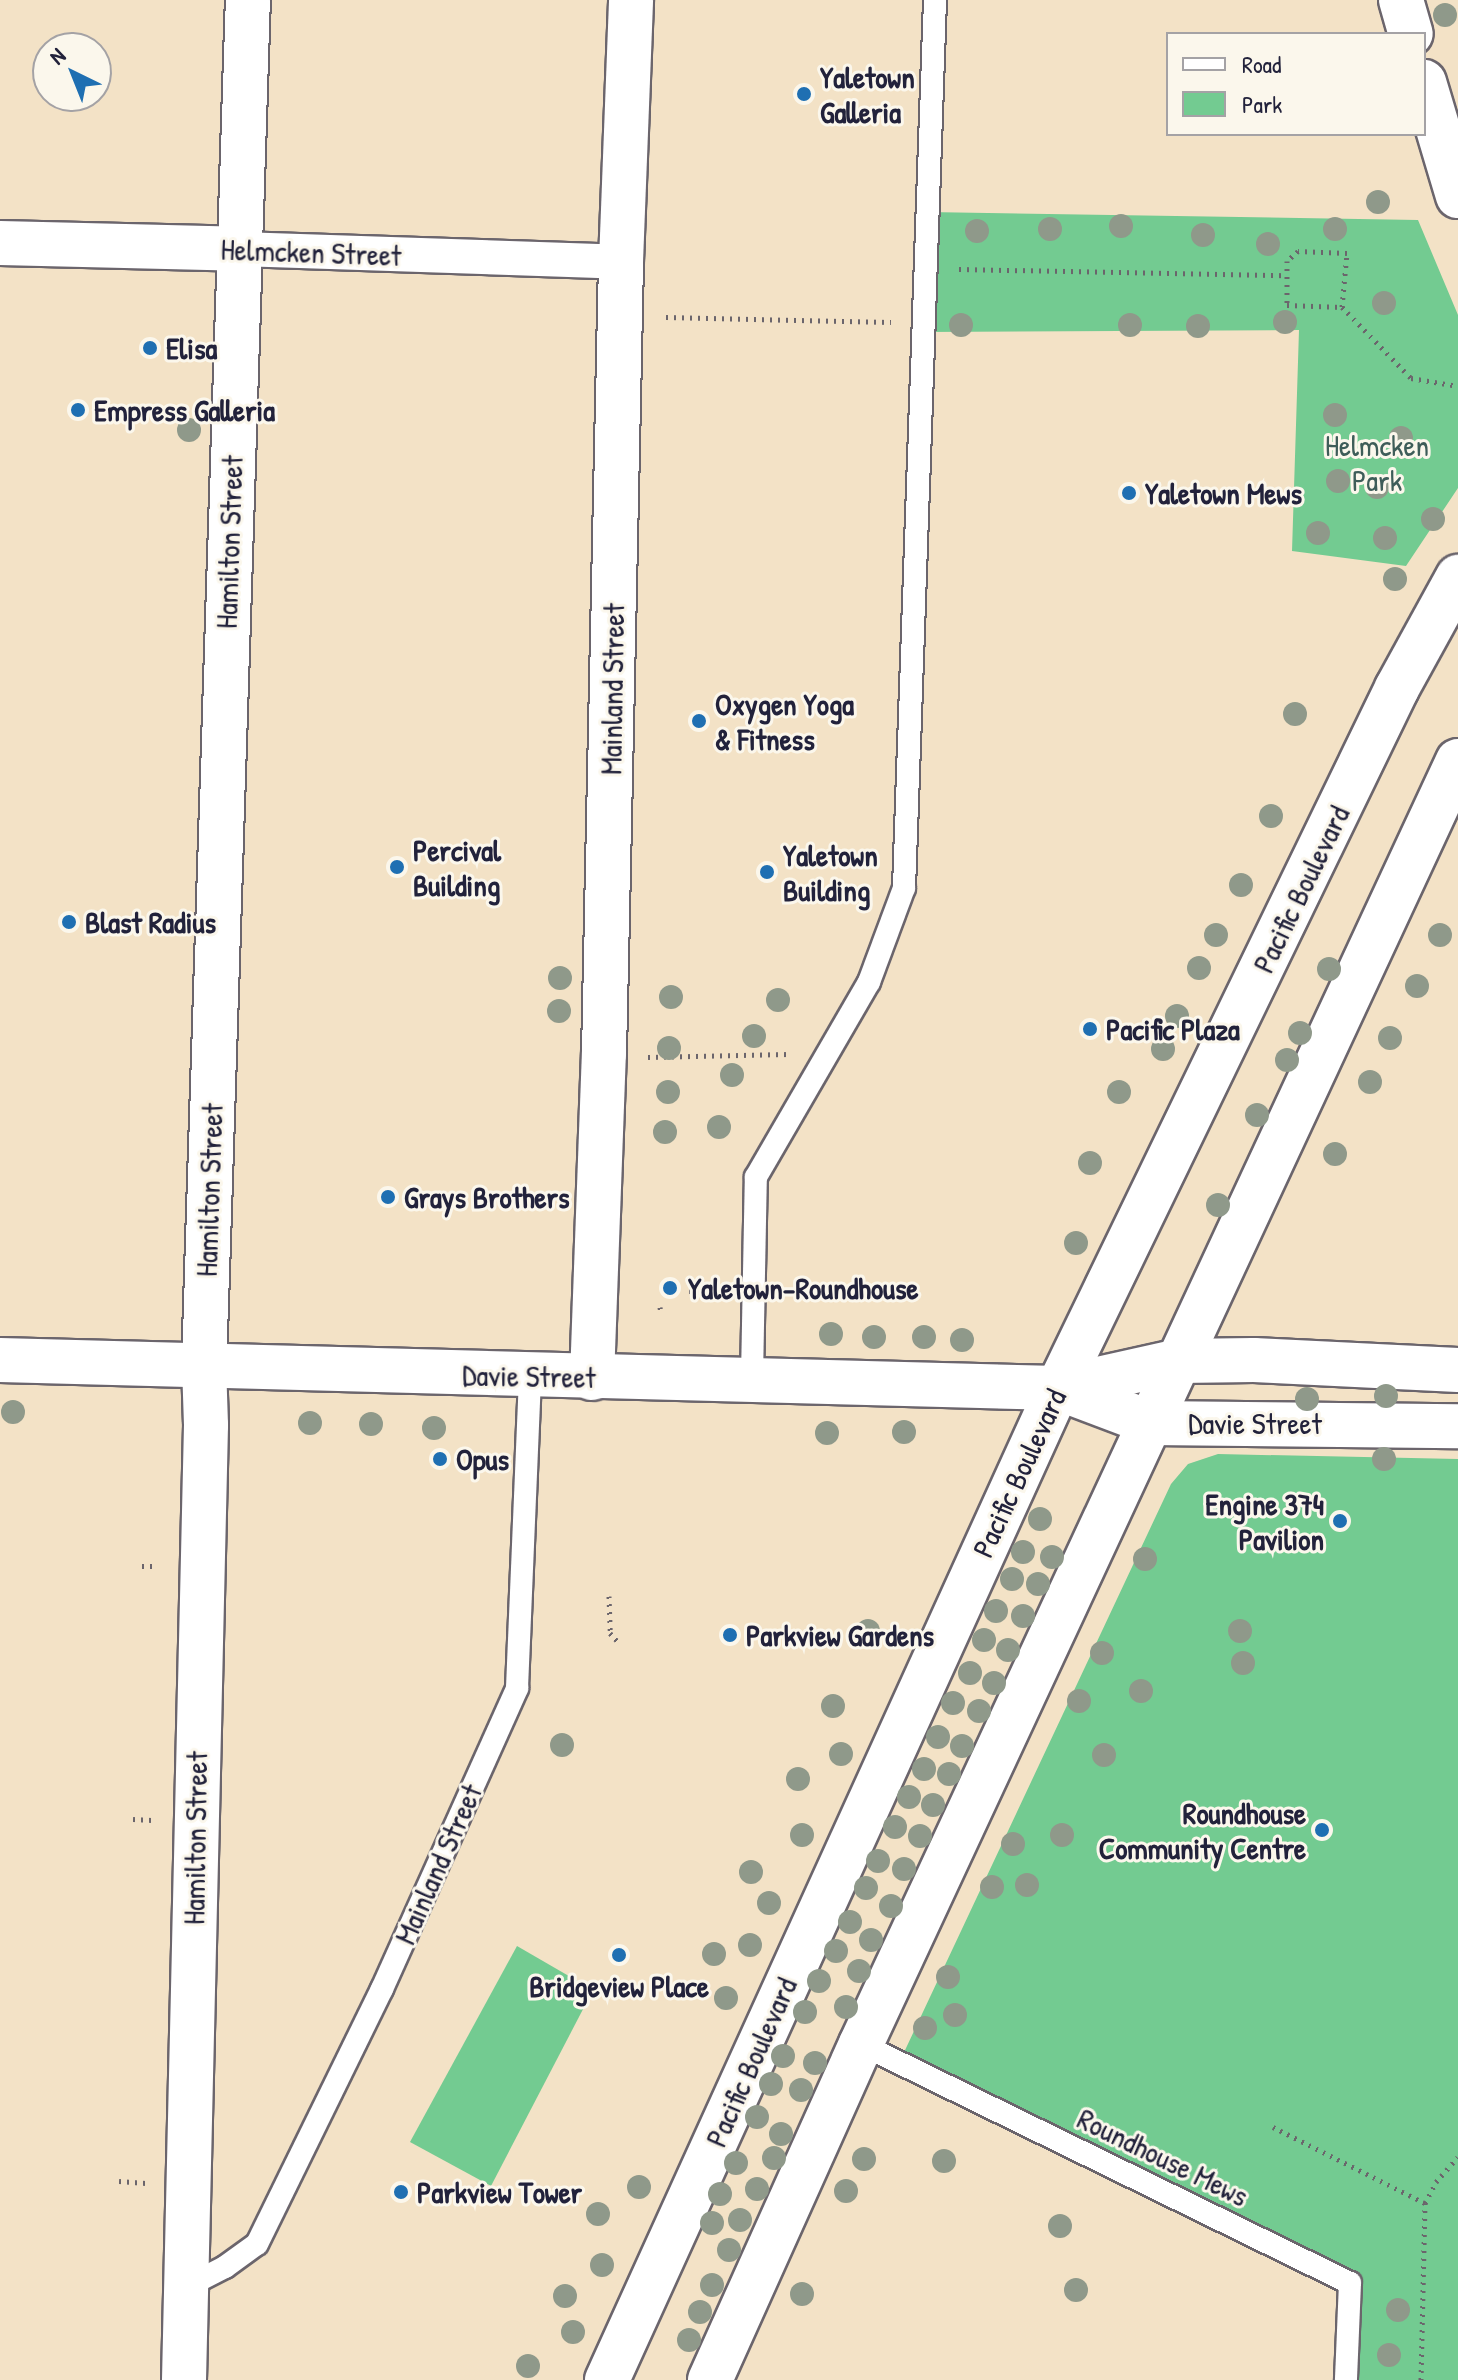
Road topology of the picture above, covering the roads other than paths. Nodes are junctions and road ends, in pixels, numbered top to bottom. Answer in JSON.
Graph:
{"nodes":[{"id":1,"x":248,"y":0,"type":"edge"},
{"id":2,"x":631,"y":0,"type":"edge"},
{"id":3,"x":935,"y":0,"type":"edge"},
{"id":4,"x":1401,"y":0,"type":"edge"},
{"id":5,"x":1410,"y":32,"type":"edge"},
{"id":6,"x":1426,"y":89,"type":"edge"},
{"id":7,"x":1458,"y":196,"type":"edge"},
{"id":8,"x":0,"y":243,"type":"edge"},
{"id":9,"x":239,"y":249,"type":"junction"},
{"id":10,"x":621,"y":262,"type":"junction"},
{"id":11,"x":1458,"y":577,"type":"edge"},
{"id":12,"x":1458,"y":761,"type":"edge"},
{"id":13,"x":0,"y":1360,"type":"edge"},
{"id":14,"x":1179,"y":1361,"type":"junction"},
{"id":15,"x":204,"y":1366,"type":"junction"},
{"id":16,"x":1458,"y":1370,"type":"edge"},
{"id":17,"x":530,"y":1376,"type":"junction"},
{"id":18,"x":752,"y":1377,"type":"junction"},
{"id":19,"x":592,"y":1378,"type":"junction"},
{"id":20,"x":1058,"y":1388,"type":"junction"},
{"id":21,"x":1151,"y":1423,"type":"junction"},
{"id":22,"x":1458,"y":1426,"type":"edge"},
{"id":23,"x":861,"y":2044,"type":"junction"},
{"id":24,"x":184,"y":2288,"type":"junction"},
{"id":25,"x":184,"y":2380,"type":"edge"},
{"id":26,"x":607,"y":2380,"type":"edge"},
{"id":27,"x":710,"y":2380,"type":"edge"},
{"id":28,"x":1346,"y":2380,"type":"edge"}],
"edges":[{"from":1,"to":9,"type":"main road","name":"Hamilton Street"},
{"from":2,"to":10,"type":"main road","name":"Mainland Street"},
{"from":3,"to":18,"type":"lane"},
{"from":4,"to":5,"type":"main road"},
{"from":6,"to":7,"type":"main road"},
{"from":8,"to":9,"type":"main road","name":"Helmcken Street"},
{"from":9,"to":10,"type":"street","name":"Helmcken Street"},
{"from":9,"to":15,"type":"main road","name":"Hamilton Street"},
{"from":10,"to":19,"type":"main road","name":"Mainland Street"},
{"from":11,"to":20,"type":"main road","name":"Pacific Boulevard"},
{"from":12,"to":14,"type":"main road"},
{"from":13,"to":15,"type":"main road","name":"Davie Street"},
{"from":14,"to":16,"type":"main road","name":"Davie Street"},
{"from":14,"to":20,"type":"main road","name":"Davie Street"},
{"from":14,"to":21,"type":"main road"},
{"from":15,"to":17,"type":"main road","name":"Davie Street"},
{"from":15,"to":24,"type":"main road","name":"Hamilton Street"},
{"from":17,"to":19,"type":"main road","name":"Davie Street"},
{"from":17,"to":24,"type":"lane","name":"Mainland Street"},
{"from":18,"to":19,"type":"main road","name":"Davie Street"},
{"from":18,"to":20,"type":"main road","name":"Davie Street"},
{"from":20,"to":21,"type":"main road","name":"Davie Street"},
{"from":20,"to":26,"type":"main road","name":"Pacific Boulevard"},
{"from":21,"to":22,"type":"main road","name":"Davie Street"},
{"from":21,"to":23,"type":"main road"},
{"from":23,"to":27,"type":"main road"},
{"from":23,"to":28,"type":"lane","name":"Roundhouse Mews"},
{"from":24,"to":25,"type":"main road","name":"Hamilton Street"}]}
